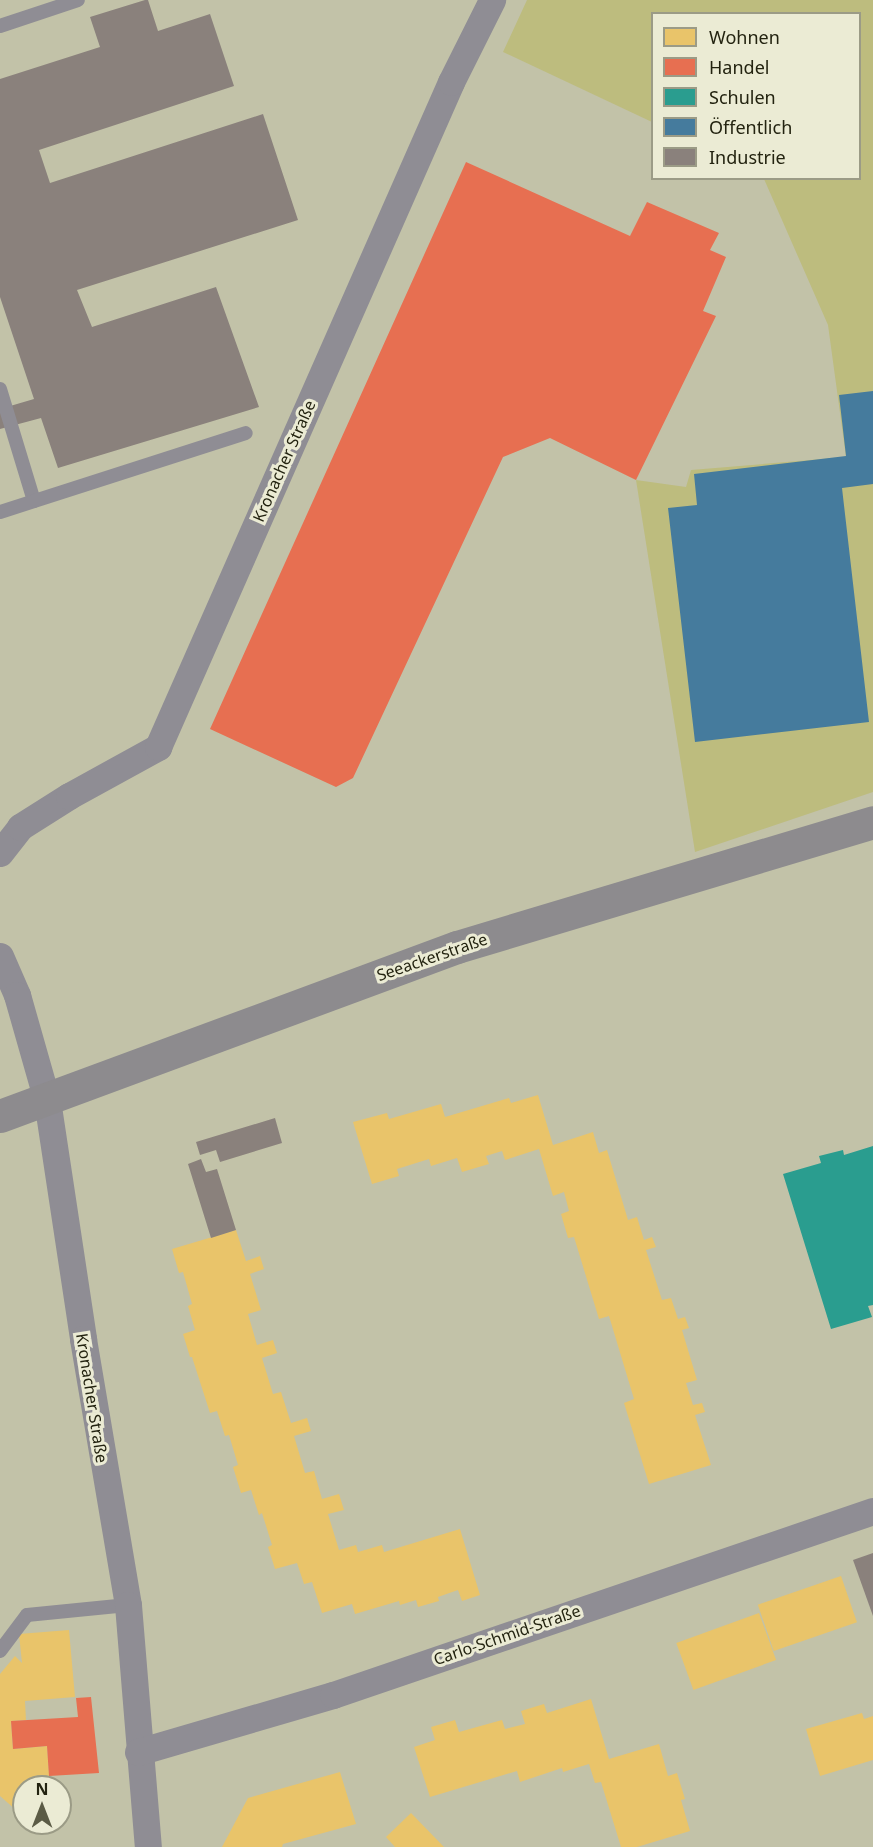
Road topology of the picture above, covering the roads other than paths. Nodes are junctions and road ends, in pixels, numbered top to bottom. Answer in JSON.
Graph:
{"nodes":[{"id":1,"x":78,"y":0,"type":"edge"},
{"id":2,"x":492,"y":0,"type":"edge"},
{"id":3,"x":0,"y":26,"type":"edge"},
{"id":4,"x":0,"y":389,"type":"edge"},
{"id":5,"x":246,"y":433,"type":"dead end"},
{"id":6,"x":34,"y":501,"type":"junction"},
{"id":7,"x":0,"y":512,"type":"edge"},
{"id":8,"x":873,"y":822,"type":"edge"},
{"id":9,"x":0,"y":853,"type":"edge"},
{"id":10,"x":0,"y":956,"type":"edge"},
{"id":11,"x":47,"y":1101,"type":"junction"},
{"id":12,"x":0,"y":1116,"type":"edge"},
{"id":13,"x":873,"y":1511,"type":"edge"},
{"id":14,"x":128,"y":1605,"type":"junction"},
{"id":15,"x":0,"y":1651,"type":"edge"},
{"id":16,"x":138,"y":1752,"type":"junction"},
{"id":17,"x":148,"y":1847,"type":"edge"}],
"edges":[{"from":1,"to":3,"type":"lane"},
{"from":2,"to":9,"type":"street","name":"Kronacher Straße"},
{"from":4,"to":6,"type":"lane"},
{"from":5,"to":6,"type":"lane"},
{"from":6,"to":7,"type":"lane"},
{"from":8,"to":11,"type":"main road","name":"Seeackerstraße"},
{"from":10,"to":11,"type":"street","name":"Kronacher Straße"},
{"from":11,"to":12,"type":"main road","name":"Seeackerstraße"},
{"from":11,"to":14,"type":"street","name":"Kronacher Straße"},
{"from":13,"to":16,"type":"street","name":"Carlo-Schmid-Straße"},
{"from":14,"to":15,"type":"lane"},
{"from":14,"to":16,"type":"street","name":"Kronacher Straße"},
{"from":16,"to":17,"type":"street","name":"Kronacher Straße"}]}
